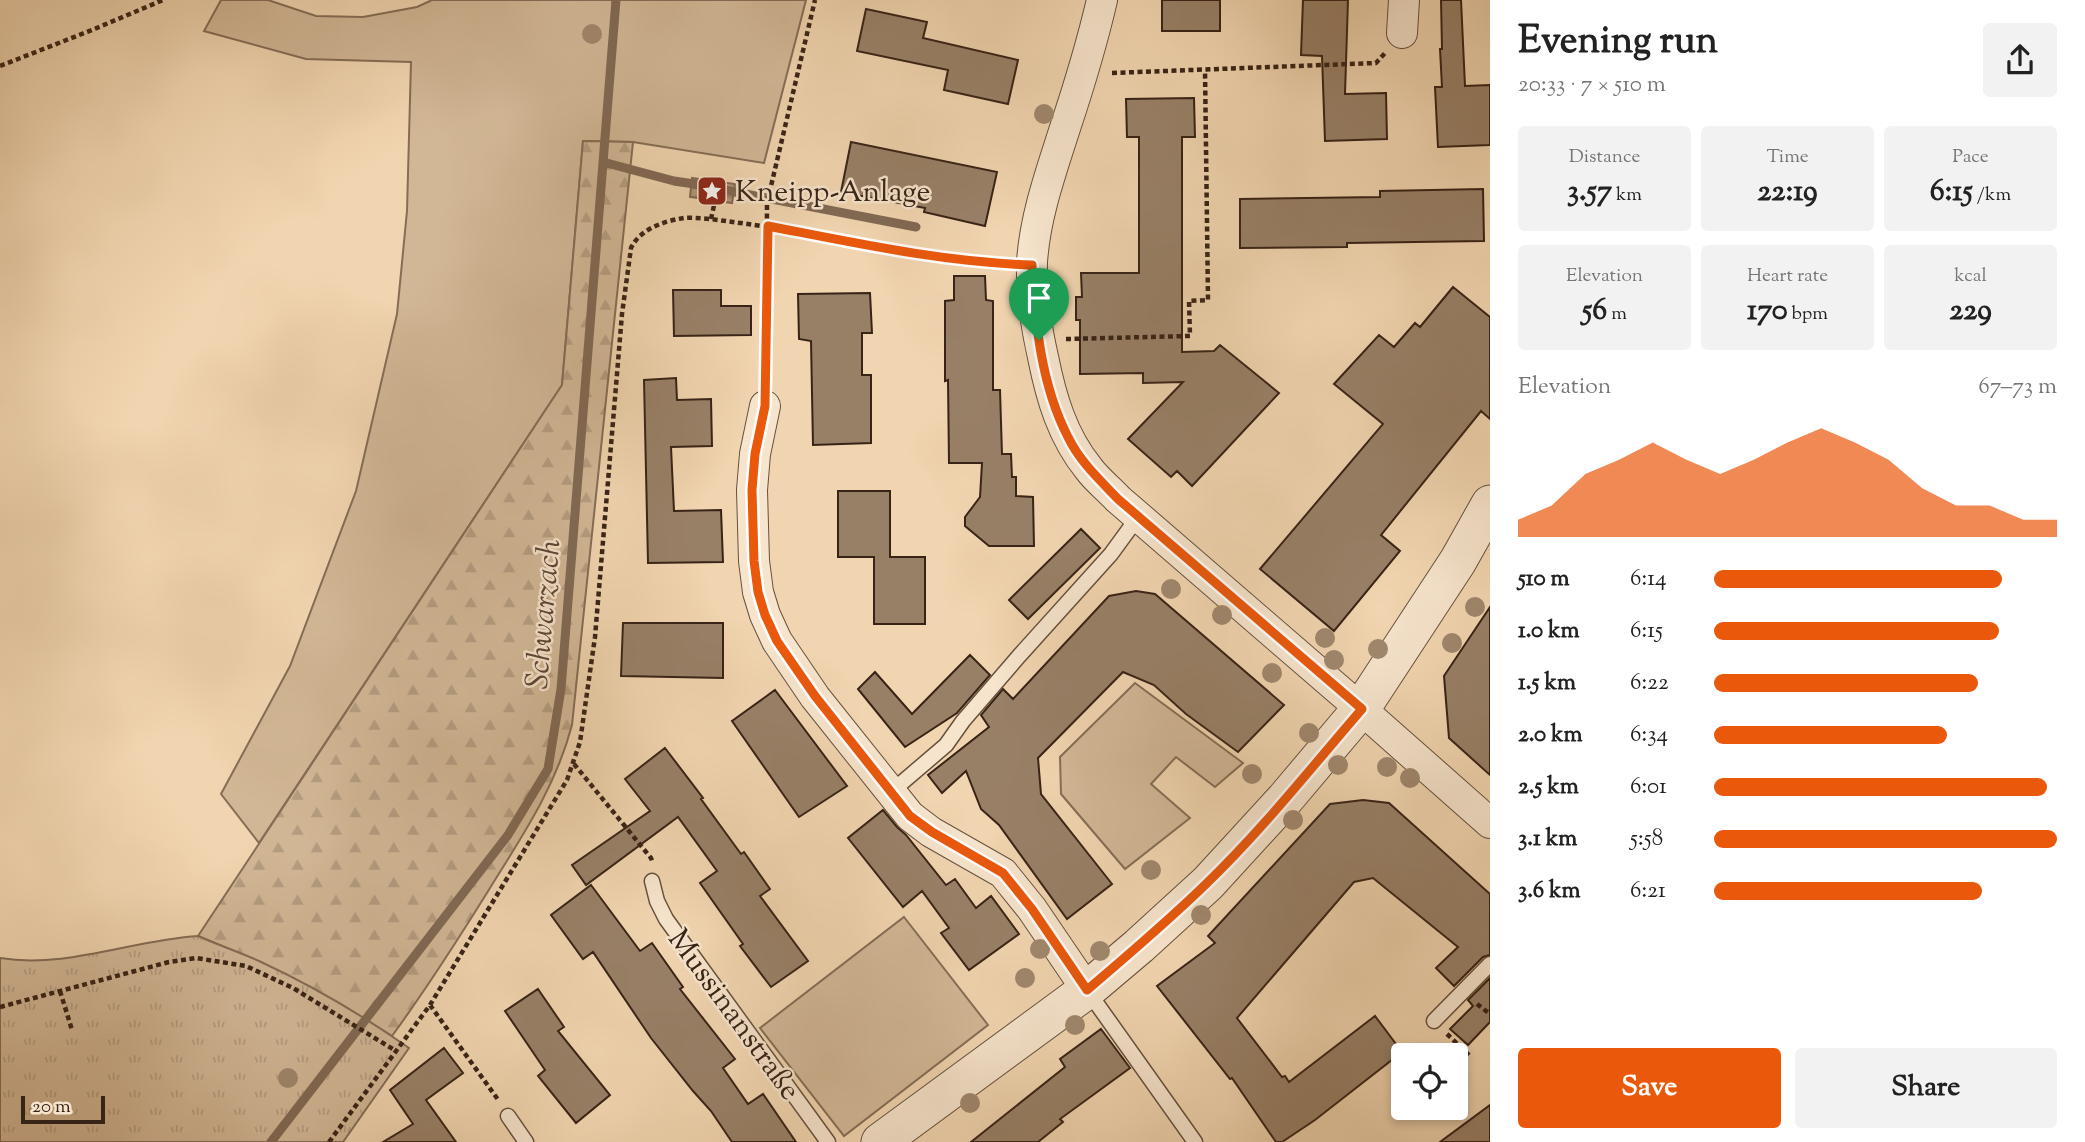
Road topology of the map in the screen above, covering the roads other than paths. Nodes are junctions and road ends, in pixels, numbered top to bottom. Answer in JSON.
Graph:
{"nodes":[{"id":1,"x":1102,"y":0,"type":"edge"},
{"id":2,"x":1404,"y":0,"type":"edge"},
{"id":3,"x":1402,"y":33,"type":"road end"},
{"id":4,"x":765,"y":406,"type":"road end"},
{"id":5,"x":1490,"y":505,"type":"edge"},
{"id":6,"x":1138,"y":516,"type":"junction"},
{"id":7,"x":1362,"y":709,"type":"junction"},
{"id":8,"x":891,"y":792,"type":"junction"},
{"id":9,"x":1490,"y":823,"type":"edge"},
{"id":10,"x":652,"y":881,"type":"road end"},
{"id":11,"x":1490,"y":964,"type":"edge"},
{"id":12,"x":1087,"y":990,"type":"junction"},
{"id":13,"x":1434,"y":1021,"type":"road end"},
{"id":14,"x":508,"y":1116,"type":"road end"},
{"id":15,"x":526,"y":1142,"type":"edge"},
{"id":16,"x":828,"y":1142,"type":"edge"},
{"id":17,"x":880,"y":1142,"type":"edge"},
{"id":18,"x":1195,"y":1142,"type":"edge"}],
"edges":[{"from":1,"to":6,"type":"street"},
{"from":2,"to":3,"type":"street"},
{"from":4,"to":8,"type":"street"},
{"from":5,"to":7,"type":"street"},
{"from":6,"to":7,"type":"street"},
{"from":6,"to":8,"type":"lane"},
{"from":7,"to":9,"type":"street"},
{"from":7,"to":12,"type":"street"},
{"from":8,"to":12,"type":"street"},
{"from":10,"to":16,"type":"lane","name":"Mussinanstraße"},
{"from":11,"to":13,"type":"lane"},
{"from":12,"to":17,"type":"street"},
{"from":12,"to":18,"type":"lane"},
{"from":14,"to":15,"type":"lane"}]}
